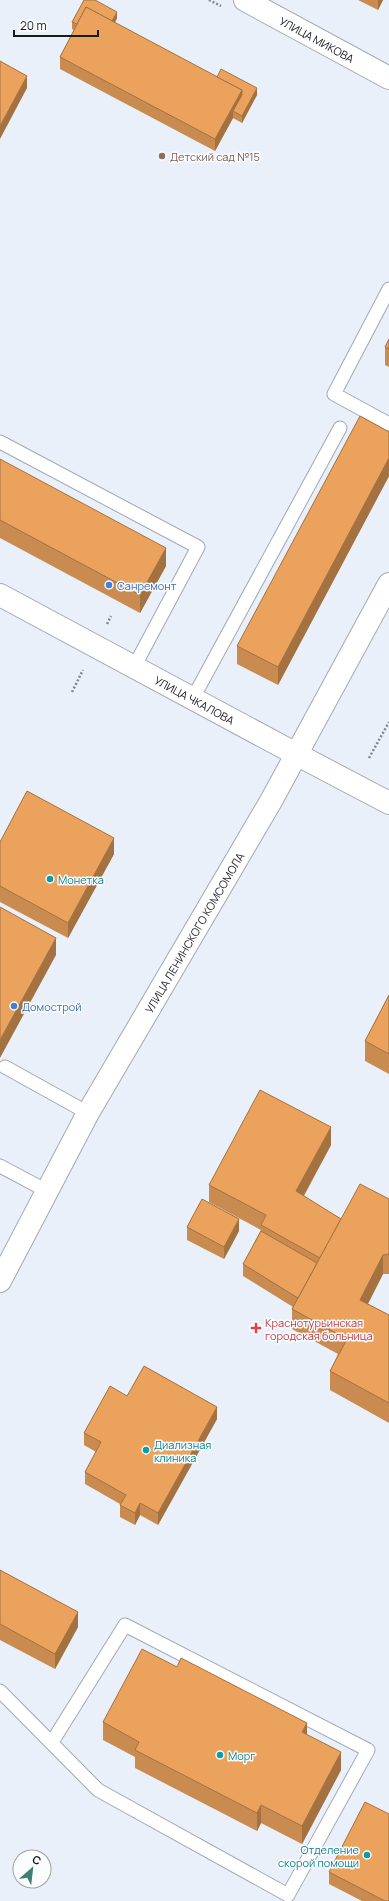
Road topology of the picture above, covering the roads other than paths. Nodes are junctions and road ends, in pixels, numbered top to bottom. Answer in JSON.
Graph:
{"nodes":[{"id":1,"x":245,"y":0,"type":"edge"},
{"id":2,"x":389,"y":78,"type":"edge"},
{"id":3,"x":389,"y":290,"type":"edge"},
{"id":4,"x":389,"y":424,"type":"edge"},
{"id":5,"x":340,"y":428,"type":"dead end"},
{"id":6,"x":0,"y":442,"type":"edge"},
{"id":7,"x":389,"y":584,"type":"edge"},
{"id":8,"x":0,"y":595,"type":"edge"},
{"id":9,"x":134,"y":667,"type":"junction"},
{"id":10,"x":193,"y":698,"type":"junction"},
{"id":11,"x":296,"y":754,"type":"junction"},
{"id":12,"x":387,"y":796,"type":"edge"},
{"id":13,"x":5,"y":1067,"type":"dead end"},
{"id":14,"x":88,"y":1113,"type":"junction"},
{"id":15,"x":0,"y":1166,"type":"edge"},
{"id":16,"x":47,"y":1191,"type":"junction"},
{"id":17,"x":0,"y":1281,"type":"edge"},
{"id":18,"x":0,"y":1691,"type":"edge"},
{"id":19,"x":52,"y":1742,"type":"junction"}],
"edges":[{"from":1,"to":2,"type":"main road","name":"УЛИЦА МИКОВА"},
{"from":3,"to":4,"type":"lane"},
{"from":5,"to":10,"type":"lane"},
{"from":6,"to":9,"type":"lane"},
{"from":7,"to":11,"type":"main road","name":"УЛИЦА ЛЕНИНСКОГО КОМСОМОЛА"},
{"from":8,"to":9,"type":"main road","name":"УЛИЦА ЧКАЛОВА"},
{"from":9,"to":10,"type":"main road","name":"УЛИЦА ЧКАЛОВА"},
{"from":10,"to":11,"type":"main road","name":"УЛИЦА ЧКАЛОВА"},
{"from":11,"to":12,"type":"main road","name":"УЛИЦА ЧКАЛОВА"},
{"from":11,"to":14,"type":"main road","name":"УЛИЦА ЛЕНИНСКОГО КОМСОМОЛА"},
{"from":13,"to":14,"type":"lane"},
{"from":14,"to":16,"type":"main road","name":"УЛИЦА ЛЕНИНСКОГО КОМСОМОЛА"},
{"from":15,"to":16,"type":"lane"},
{"from":16,"to":17,"type":"main road","name":"УЛИЦА ЛЕНИНСКОГО КОМСОМОЛА"},
{"from":18,"to":19,"type":"lane"},
{"from":19,"to":19,"type":"lane"}]}
